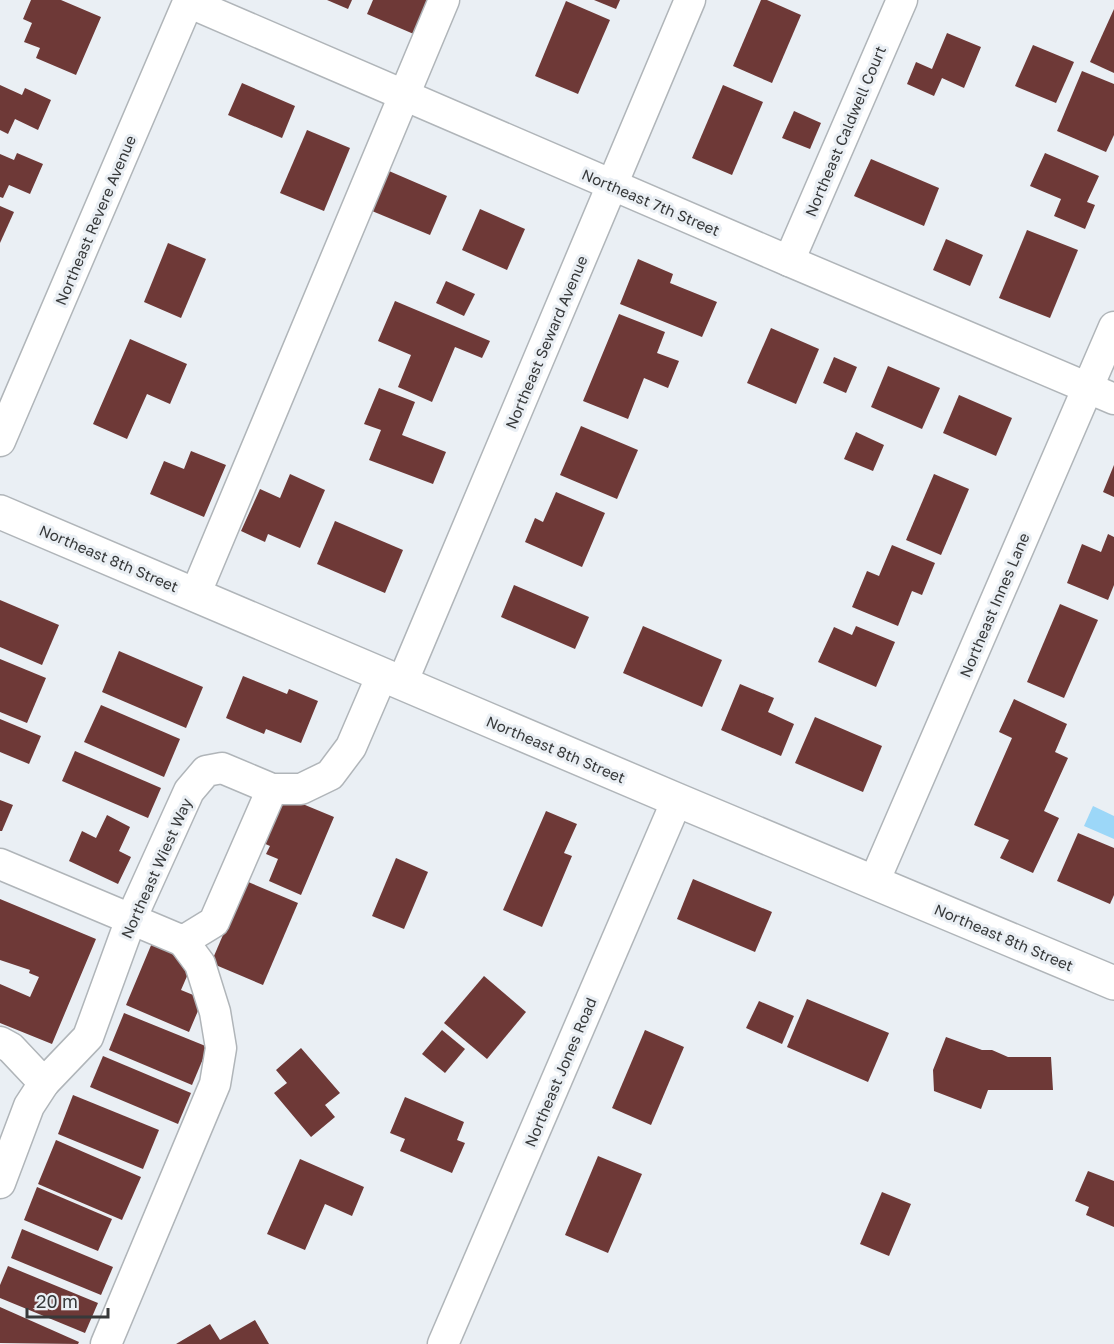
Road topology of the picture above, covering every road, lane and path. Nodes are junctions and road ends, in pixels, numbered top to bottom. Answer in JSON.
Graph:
{"nodes":[{"id":1,"x":444,"y":0,"type":"edge"},
{"id":2,"x":690,"y":0,"type":"edge"},
{"id":3,"x":902,"y":0,"type":"edge"},
{"id":4,"x":189,"y":1,"type":"edge"},
{"id":5,"x":404,"y":94,"type":"junction"},
{"id":6,"x":612,"y":185,"type":"junction"},
{"id":7,"x":789,"y":261,"type":"junction"},
{"id":8,"x":1114,"y":327,"type":"edge"},
{"id":9,"x":1101,"y":394,"type":"edge"},
{"id":10,"x":0,"y":441,"type":"edge"},
{"id":11,"x":0,"y":512,"type":"edge"},
{"id":12,"x":195,"y":595,"type":"junction"},
{"id":13,"x":392,"y":679,"type":"junction"},
{"id":14,"x":272,"y":789,"type":"junction"},
{"id":15,"x":677,"y":800,"type":"junction"},
{"id":16,"x":0,"y":864,"type":"edge"},
{"id":17,"x":874,"y":882,"type":"junction"},
{"id":18,"x":131,"y":919,"type":"junction"},
{"id":19,"x":183,"y":941,"type":"junction"},
{"id":20,"x":1114,"y":983,"type":"edge"},
{"id":21,"x":0,"y":1042,"type":"edge"},
{"id":22,"x":44,"y":1083,"type":"junction"},
{"id":23,"x":0,"y":1183,"type":"edge"},
{"id":24,"x":106,"y":1344,"type":"edge"},
{"id":25,"x":443,"y":1344,"type":"edge"}],
"edges":[{"from":1,"to":5,"type":"street"},
{"from":2,"to":6,"type":"street","name":"Northeast Seward Avenue"},
{"from":3,"to":7,"type":"street","name":"Northeast Caldwell Court"},
{"from":4,"to":5,"type":"street","name":"Northeast 7th Street"},
{"from":4,"to":10,"type":"street","name":"Northeast Revere Avenue"},
{"from":5,"to":6,"type":"street","name":"Northeast 7th Street"},
{"from":5,"to":12,"type":"street"},
{"from":6,"to":7,"type":"street","name":"Northeast 7th Street"},
{"from":6,"to":13,"type":"street","name":"Northeast Seward Avenue"},
{"from":7,"to":9,"type":"street","name":"Northeast 7th Street"},
{"from":8,"to":9,"type":"street","name":"Northeast Innes Lane"},
{"from":9,"to":17,"type":"street","name":"Northeast Innes Lane"},
{"from":11,"to":12,"type":"main road","name":"Northeast 8th Street"},
{"from":12,"to":13,"type":"main road","name":"Northeast 8th Street"},
{"from":13,"to":14,"type":"street","name":"Northeast Wiest Way"},
{"from":13,"to":15,"type":"main road","name":"Northeast 8th Street"},
{"from":14,"to":18,"type":"street","name":"Northeast Wiest Way"},
{"from":14,"to":19,"type":"street"},
{"from":15,"to":17,"type":"main road","name":"Northeast 8th Street"},
{"from":15,"to":25,"type":"street","name":"Northeast Jones Road"},
{"from":16,"to":18,"type":"street"},
{"from":17,"to":20,"type":"main road","name":"Northeast 8th Street"},
{"from":18,"to":19,"type":"street"},
{"from":18,"to":22,"type":"street","name":"Northeast Wiest Way"},
{"from":19,"to":24,"type":"street"},
{"from":21,"to":22,"type":"street"},
{"from":22,"to":23,"type":"street","name":"Northeast Wiest Way"}]}
